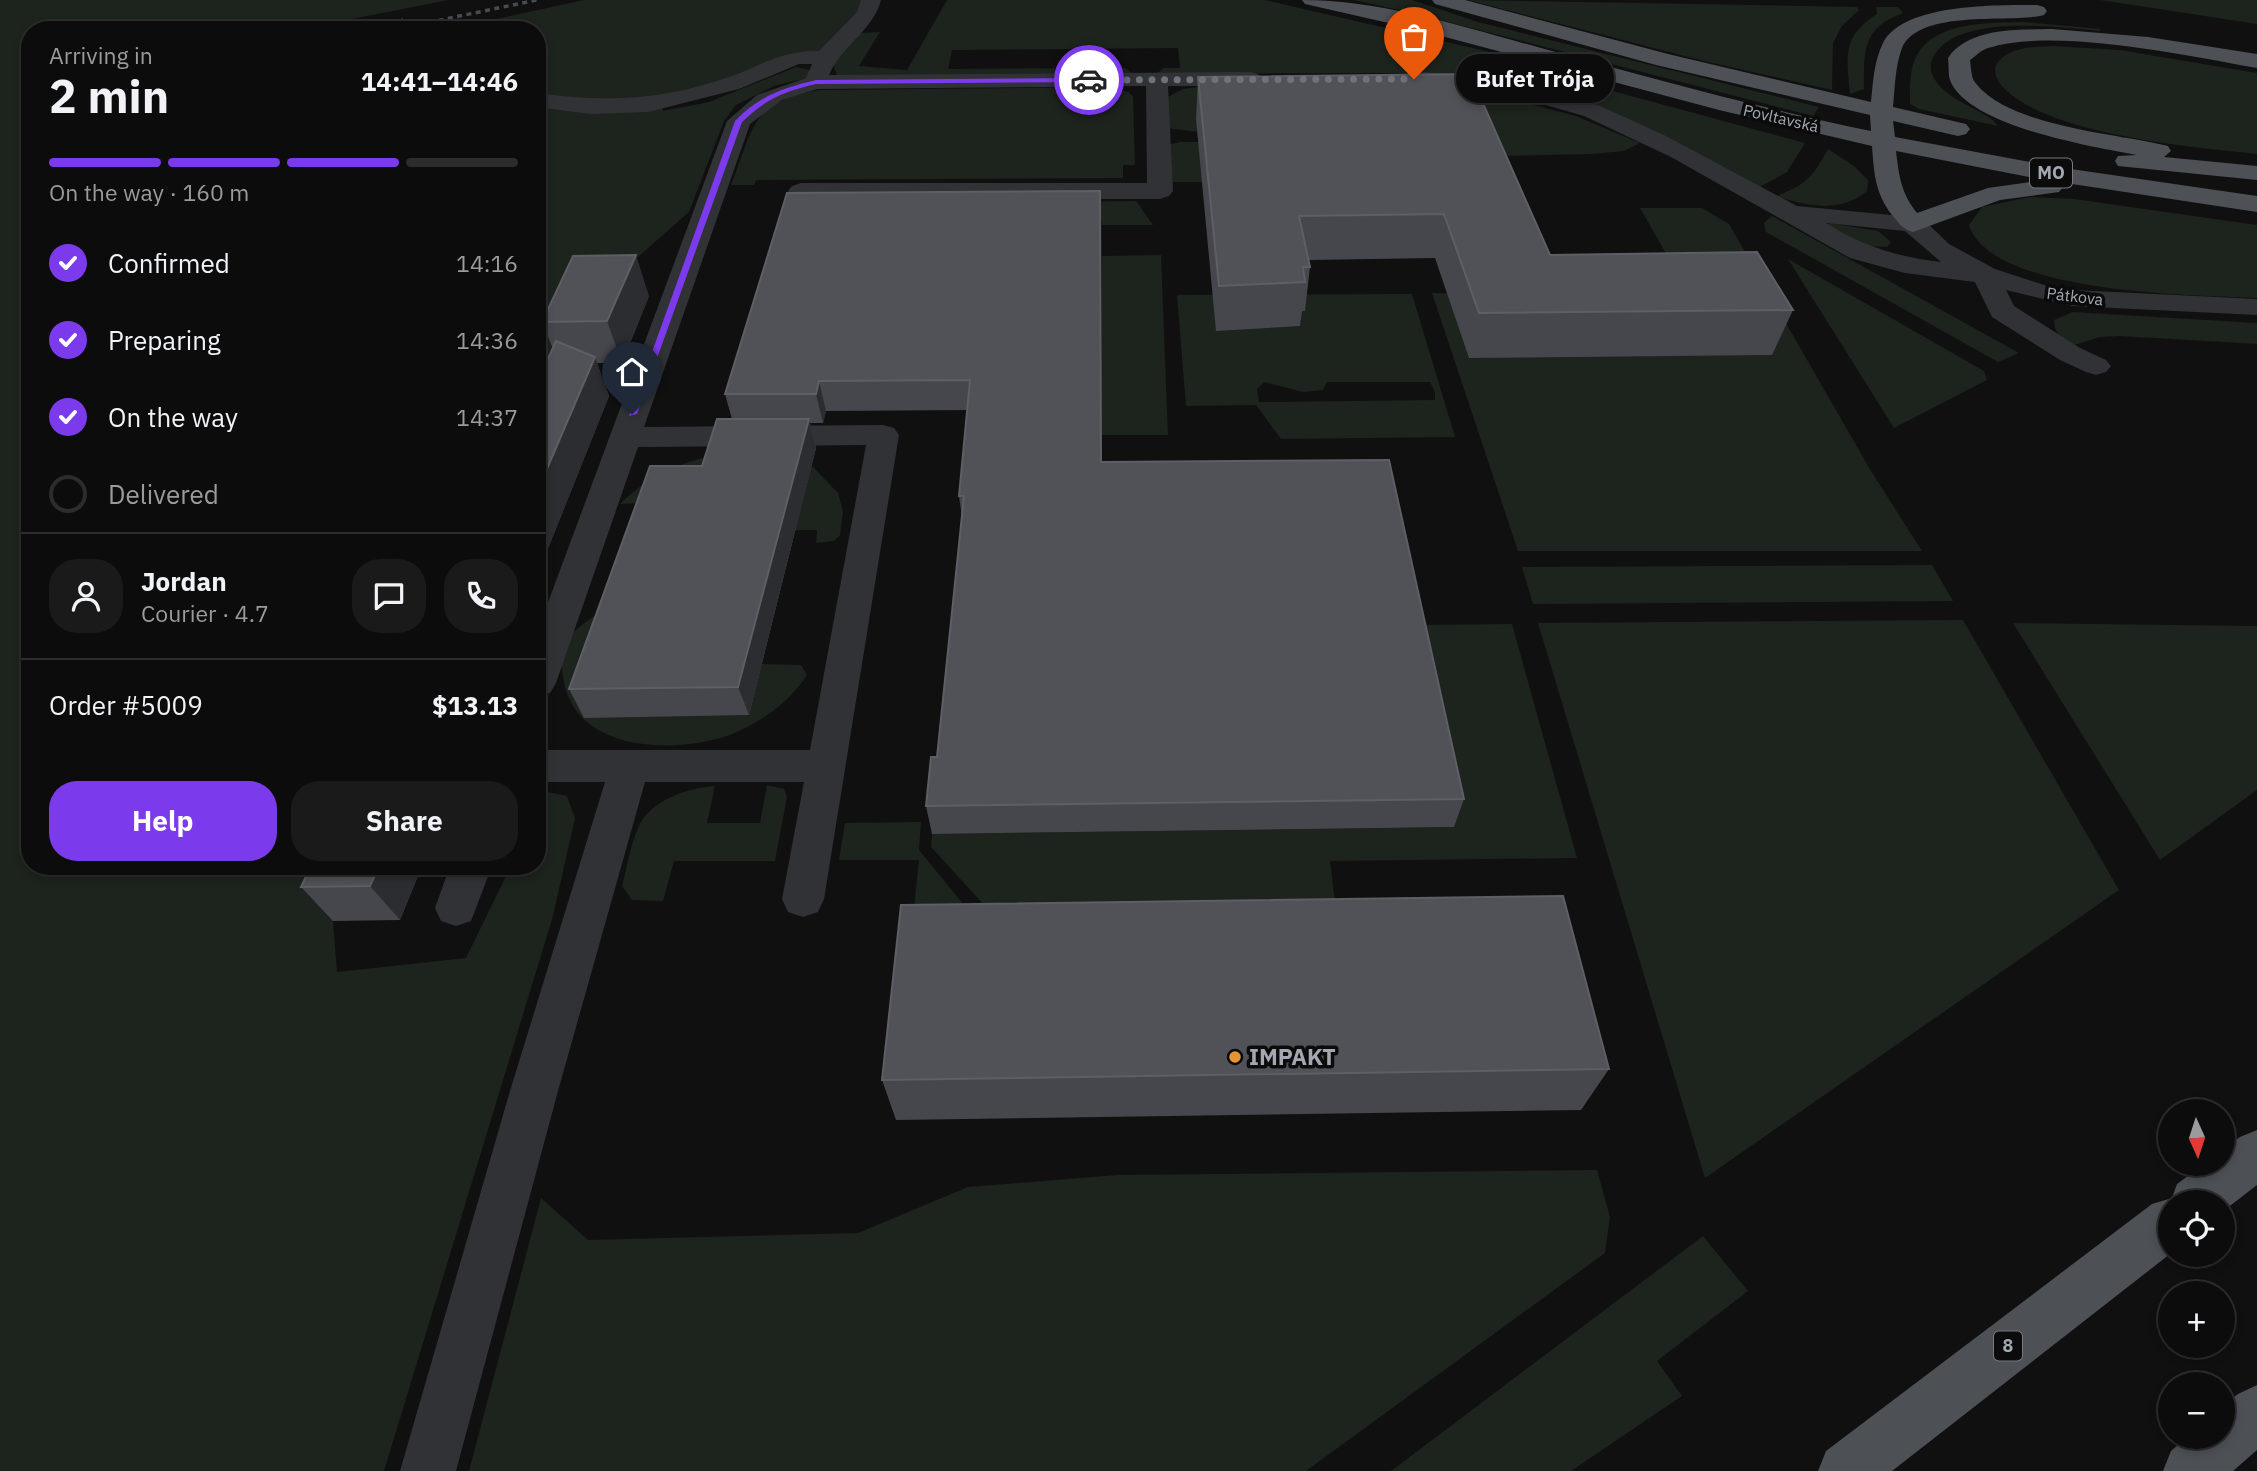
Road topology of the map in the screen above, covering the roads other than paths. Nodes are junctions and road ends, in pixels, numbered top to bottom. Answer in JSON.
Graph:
{"nodes":[{"id":1,"x":871,"y":0,"type":"edge"},
{"id":2,"x":1312,"y":0,"type":"edge"},
{"id":3,"x":1442,"y":0,"type":"edge"},
{"id":4,"x":1948,"y":0,"type":"edge"},
{"id":5,"x":2051,"y":13,"type":"junction"},
{"id":6,"x":2257,"y":43,"type":"edge"},
{"id":7,"x":2203,"y":44,"type":"junction"},
{"id":8,"x":825,"y":58,"type":"junction"},
{"id":9,"x":2257,"y":61,"type":"edge"},
{"id":10,"x":1144,"y":76,"type":"junction"},
{"id":11,"x":1394,"y":78,"type":"edge"},
{"id":12,"x":1269,"y":79,"type":"edge"},
{"id":13,"x":816,"y":82,"type":"junction"},
{"id":14,"x":546,"y":103,"type":"edge"},
{"id":15,"x":1881,"y":112,"type":"junction"},
{"id":16,"x":1987,"y":136,"type":"dead end"},
{"id":17,"x":1883,"y":140,"type":"junction"},
{"id":18,"x":2018,"y":143,"type":"dead end"},
{"id":19,"x":2257,"y":172,"type":"edge"},
{"id":20,"x":1933,"y":173,"type":"junction"},
{"id":21,"x":801,"y":191,"type":"edge"},
{"id":22,"x":2168,"y":192,"type":"junction"},
{"id":23,"x":2257,"y":204,"type":"edge"},
{"id":24,"x":1788,"y":211,"type":"junction"},
{"id":25,"x":1913,"y":224,"type":"junction"},
{"id":26,"x":1985,"y":275,"type":"junction"},
{"id":27,"x":2257,"y":307,"type":"edge"},
{"id":28,"x":2096,"y":366,"type":"dead end"},
{"id":29,"x":624,"y":437,"type":"junction"},
{"id":30,"x":546,"y":658,"type":"edge"},
{"id":31,"x":631,"y":765,"type":"junction"},
{"id":32,"x":546,"y":766,"type":"edge"},
{"id":33,"x":827,"y":766,"type":"junction"},
{"id":34,"x":468,"y":875,"type":"edge"},
{"id":35,"x":803,"y":899,"type":"dead end"},
{"id":36,"x":456,"y":908,"type":"dead end"},
{"id":37,"x":2257,"y":1154,"type":"edge"},
{"id":38,"x":2210,"y":1190,"type":"edge"},
{"id":39,"x":2158,"y":1231,"type":"edge"},
{"id":40,"x":2257,"y":1413,"type":"edge"},
{"id":41,"x":428,"y":1471,"type":"edge"},
{"id":42,"x":1846,"y":1471,"type":"edge"},
{"id":43,"x":2191,"y":1471,"type":"edge"}],
"edges":[{"from":1,"to":8,"type":"street"},
{"from":2,"to":17,"type":"main road","name":"Povltavská"},
{"from":3,"to":15,"type":"main road","name":"Povltavská"},
{"from":4,"to":5,"type":"main road"},
{"from":5,"to":7,"type":"main road"},
{"from":5,"to":15,"type":"main road"},
{"from":6,"to":7,"type":"main road"},
{"from":7,"to":9,"type":"main road"},
{"from":7,"to":19,"type":"main road"},
{"from":8,"to":13,"type":"street"},
{"from":8,"to":14,"type":"street"},
{"from":10,"to":12,"type":"street"},
{"from":10,"to":13,"type":"street"},
{"from":10,"to":21,"type":"street"},
{"from":11,"to":24,"type":"street"},
{"from":13,"to":29,"type":"street"},
{"from":15,"to":16,"type":"main road","name":"Povltavská"},
{"from":15,"to":17,"type":"main road"},
{"from":15,"to":20,"type":"main road"},
{"from":17,"to":20,"type":"main road","name":"Povltavská","number":"MO"},
{"from":17,"to":25,"type":"main road"},
{"from":18,"to":19,"type":"main road"},
{"from":20,"to":22,"type":"main road","name":"Povltavská","number":"MO"},
{"from":20,"to":25,"type":"main road"},
{"from":22,"to":23,"type":"main road","name":"Povltavská","number":"MO"},
{"from":22,"to":25,"type":"main road"},
{"from":24,"to":25,"type":"street"},
{"from":24,"to":26,"type":"street"},
{"from":25,"to":26,"type":"street","name":"Pátkova"},
{"from":26,"to":27,"type":"street","name":"Pátkova"},
{"from":26,"to":28,"type":"street"},
{"from":29,"to":30,"type":"street"},
{"from":29,"to":33,"type":"street"},
{"from":31,"to":32,"type":"street"},
{"from":31,"to":33,"type":"street"},
{"from":31,"to":41,"type":"street"},
{"from":33,"to":35,"type":"street"},
{"from":34,"to":36,"type":"street"},
{"from":37,"to":38,"type":"main road"},
{"from":39,"to":42,"type":"main road","number":"8"},
{"from":40,"to":43,"type":"main road"}]}
